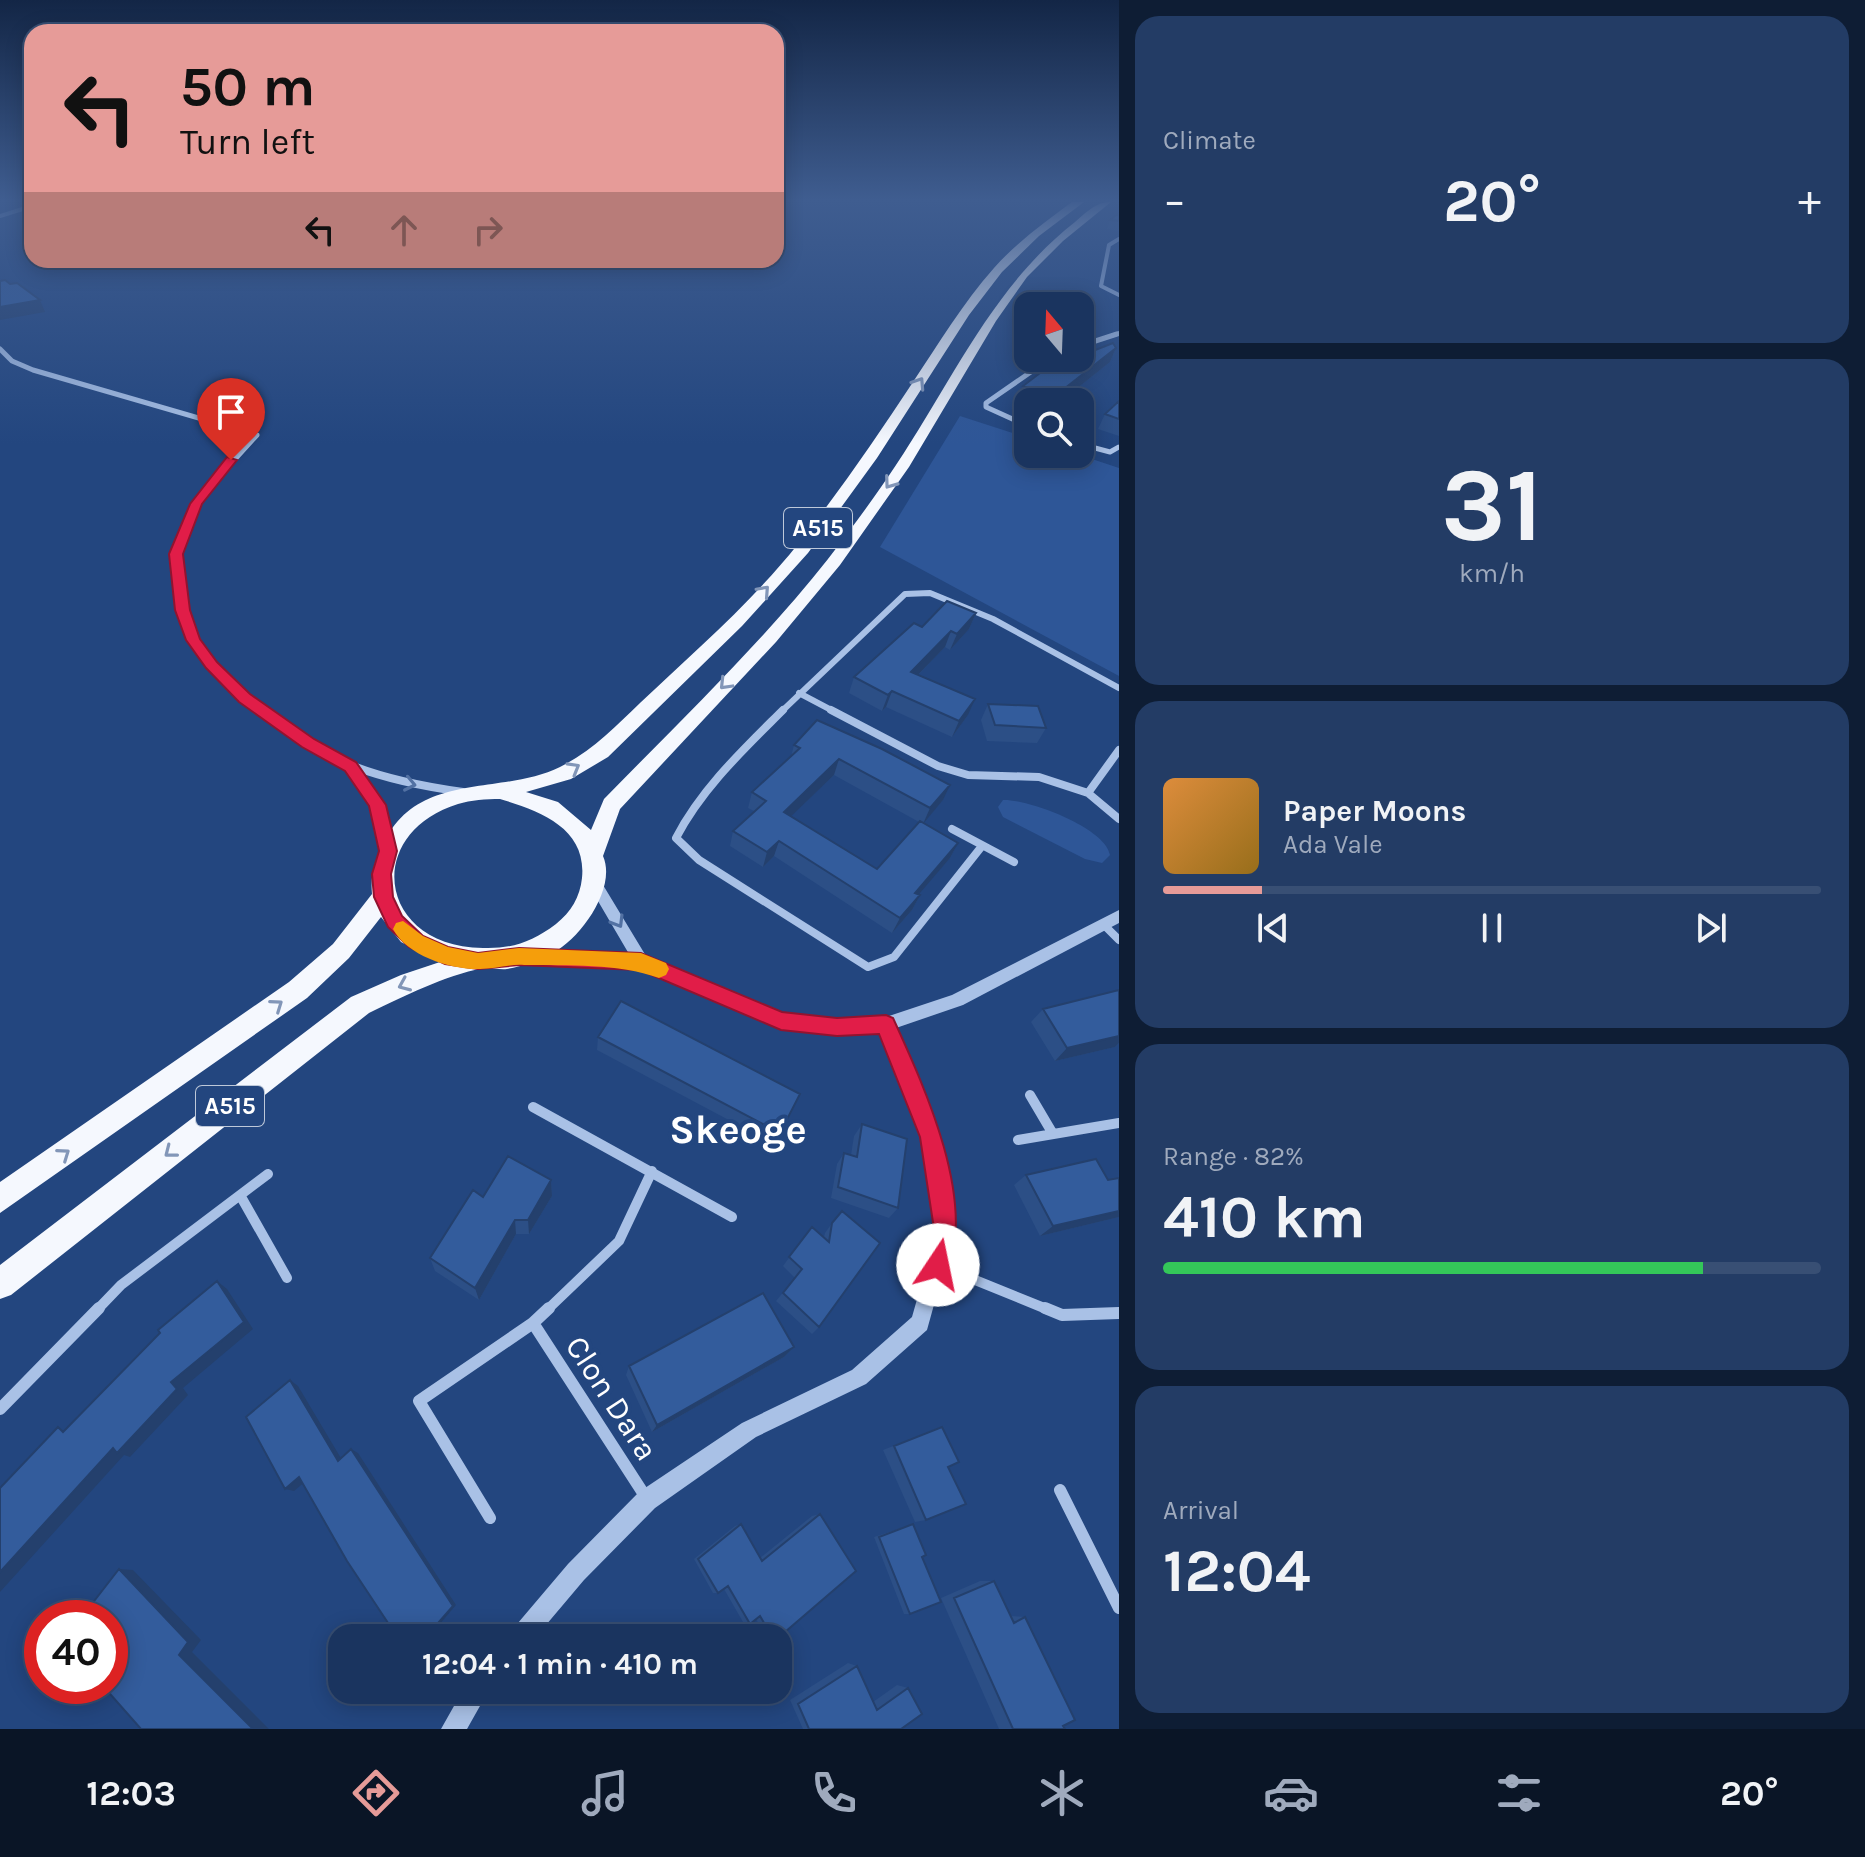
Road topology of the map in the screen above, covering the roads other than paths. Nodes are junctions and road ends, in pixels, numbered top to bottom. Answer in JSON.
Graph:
{"nodes":[{"id":1,"x":988,"y":283,"type":"edge"},
{"id":2,"x":1017,"y":283,"type":"edge"},
{"id":3,"x":1102,"y":283,"type":"edge"},
{"id":4,"x":1119,"y":295,"type":"edge"},
{"id":5,"x":1119,"y":333,"type":"edge"},
{"id":6,"x":1094,"y":341,"type":"edge"},
{"id":7,"x":2,"y":354,"type":"edge"},
{"id":8,"x":1031,"y":372,"type":"edge"},
{"id":9,"x":1014,"y":421,"type":"edge"},
{"id":10,"x":1119,"y":447,"type":"edge"},
{"id":11,"x":1094,"y":448,"type":"edge"},
{"id":12,"x":1119,"y":688,"type":"edge"},
{"id":13,"x":799,"y":693,"type":"junction"},
{"id":14,"x":1119,"y":750,"type":"edge"},
{"id":15,"x":351,"y":767,"type":"junction"},
{"id":16,"x":500,"y":791,"type":"junction"},
{"id":17,"x":472,"y":793,"type":"junction"},
{"id":18,"x":1088,"y":793,"type":"junction"},
{"id":19,"x":1119,"y":819,"type":"edge"},
{"id":20,"x":952,"y":829,"type":"dead end"},
{"id":21,"x":982,"y":846,"type":"junction"},
{"id":22,"x":388,"y":851,"type":"junction"},
{"id":23,"x":593,"y":854,"type":"junction"},
{"id":24,"x":1014,"y":862,"type":"dead end"},
{"id":25,"x":595,"y":884,"type":"junction"},
{"id":26,"x":383,"y":897,"type":"junction"},
{"id":27,"x":1119,"y":916,"type":"edge"},
{"id":28,"x":1103,"y":924,"type":"junction"},
{"id":29,"x":1119,"y":940,"type":"edge"},
{"id":30,"x":519,"y":956,"type":"junction"},
{"id":31,"x":478,"y":961,"type":"junction"},
{"id":32,"x":641,"y":961,"type":"junction"},
{"id":33,"x":886,"y":1024,"type":"junction"},
{"id":34,"x":1030,"y":1095,"type":"dead end"},
{"id":35,"x":533,"y":1107,"type":"dead end"},
{"id":36,"x":1119,"y":1123,"type":"edge"},
{"id":37,"x":1053,"y":1134,"type":"junction"},
{"id":38,"x":1018,"y":1140,"type":"dead end"},
{"id":39,"x":652,"y":1171,"type":"junction"},
{"id":40,"x":268,"y":1174,"type":"dead end"},
{"id":41,"x":240,"y":1195,"type":"junction"},
{"id":42,"x":0,"y":1199,"type":"edge"},
{"id":43,"x":732,"y":1217,"type":"dead end"},
{"id":44,"x":938,"y":1265,"type":"junction"},
{"id":45,"x":287,"y":1278,"type":"dead end"},
{"id":46,"x":0,"y":1284,"type":"edge"},
{"id":47,"x":1119,"y":1313,"type":"edge"},
{"id":48,"x":533,"y":1323,"type":"junction"},
{"id":49,"x":0,"y":1409,"type":"edge"},
{"id":50,"x":1060,"y":1490,"type":"dead end"},
{"id":51,"x":647,"y":1500,"type":"junction"},
{"id":52,"x":490,"y":1518,"type":"dead end"},
{"id":53,"x":1119,"y":1608,"type":"edge"},
{"id":54,"x":532,"y":1624,"type":"edge"},
{"id":55,"x":468,"y":1704,"type":"edge"},
{"id":56,"x":453,"y":1729,"type":"edge"}],
"edges":[{"from":16,"to":1,"type":"highway","number":"A515","one_way":true},
{"from":2,"to":23,"type":"highway","number":"A515","one_way":true},
{"from":3,"to":4,"type":"street"},
{"from":5,"to":6,"type":"street"},
{"from":7,"to":15,"type":"street"},
{"from":8,"to":9,"type":"street"},
{"from":10,"to":11,"type":"street"},
{"from":12,"to":13,"type":"street"},
{"from":13,"to":18,"type":"street"},
{"from":13,"to":21,"type":"street"},
{"from":14,"to":18,"type":"street"},
{"from":15,"to":17,"type":"street","one_way":true},
{"from":15,"to":22,"type":"street"},
{"from":16,"to":17,"type":"highway","number":"A515"},
{"from":16,"to":23,"type":"highway","number":"A515"},
{"from":17,"to":22,"type":"highway","number":"A515"},
{"from":18,"to":19,"type":"street"},
{"from":20,"to":21,"type":"street"},
{"from":21,"to":24,"type":"street"},
{"from":22,"to":26,"type":"highway"},
{"from":23,"to":25,"type":"highway","number":"A515"},
{"from":25,"to":30,"type":"highway","number":"A515"},
{"from":25,"to":32,"type":"street","one_way":true},
{"from":26,"to":31,"type":"highway","number":"A515"},
{"from":42,"to":26,"type":"highway","number":"A515","one_way":true},
{"from":27,"to":28,"type":"street"},
{"from":28,"to":29,"type":"street"},
{"from":28,"to":33,"type":"street"},
{"from":30,"to":31,"type":"highway","number":"A515"},
{"from":30,"to":32,"type":"street"},
{"from":31,"to":46,"type":"highway","number":"A515","one_way":true},
{"from":32,"to":33,"type":"street"},
{"from":33,"to":44,"type":"street"},
{"from":34,"to":37,"type":"street"},
{"from":35,"to":39,"type":"street"},
{"from":36,"to":37,"type":"street"},
{"from":37,"to":38,"type":"street"},
{"from":39,"to":43,"type":"street"},
{"from":39,"to":48,"type":"street","name":"Clon Dara"},
{"from":40,"to":41,"type":"street"},
{"from":41,"to":45,"type":"street"},
{"from":41,"to":49,"type":"street"},
{"from":44,"to":47,"type":"street"},
{"from":44,"to":51,"type":"street"},
{"from":48,"to":51,"type":"street","name":"Clon Dara"},
{"from":48,"to":52,"type":"street","name":"Clon Dara"},
{"from":50,"to":53,"type":"street"},
{"from":51,"to":54,"type":"street"},
{"from":55,"to":56,"type":"street"}]}
